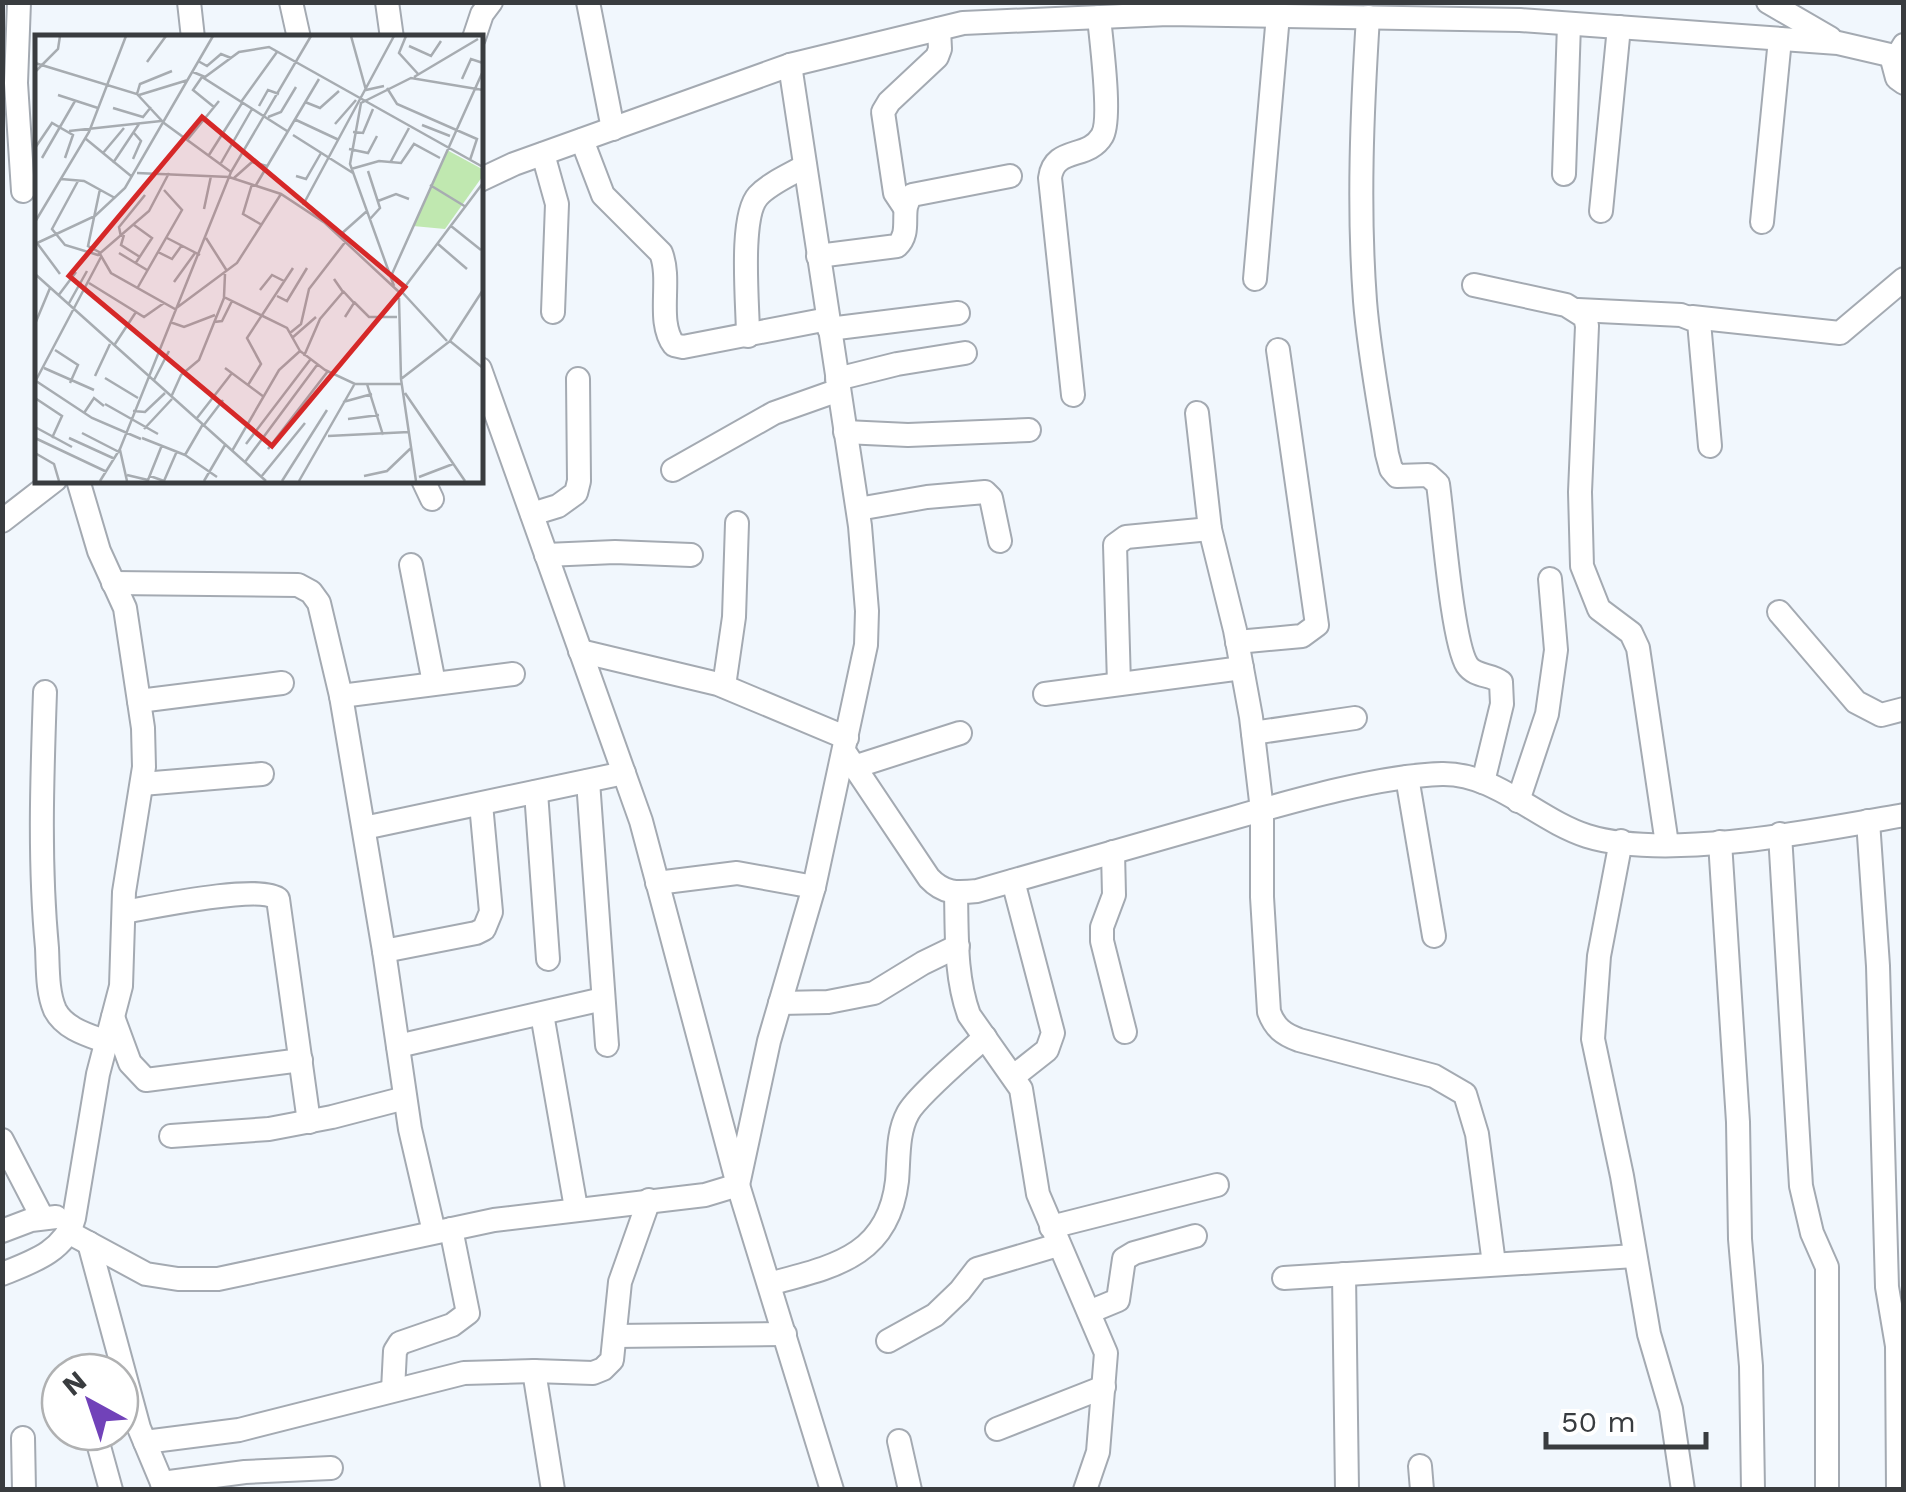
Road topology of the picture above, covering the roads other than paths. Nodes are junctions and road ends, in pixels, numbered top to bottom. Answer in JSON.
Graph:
{"nodes":[{"id":1,"x":20,"y":2,"type":"edge"},
{"id":2,"x":189,"y":2,"type":"edge"},
{"id":3,"x":291,"y":2,"type":"edge"},
{"id":4,"x":387,"y":2,"type":"edge"},
{"id":5,"x":491,"y":2,"type":"edge"},
{"id":6,"x":588,"y":2,"type":"edge"},
{"id":7,"x":1773,"y":4,"type":"edge"},
{"id":8,"x":1306,"y":9,"type":"edge"},
{"id":9,"x":1417,"y":10,"type":"edge"},
{"id":10,"x":1278,"y":16,"type":"junction"},
{"id":11,"x":1100,"y":17,"type":"junction"},
{"id":12,"x":1368,"y":17,"type":"junction"},
{"id":13,"x":954,"y":18,"type":"edge"},
{"id":14,"x":1569,"y":24,"type":"junction"},
{"id":15,"x":1619,"y":27,"type":"junction"},
{"id":16,"x":193,"y":35,"type":"edge"},
{"id":17,"x":298,"y":35,"type":"edge"},
{"id":18,"x":392,"y":35,"type":"edge"},
{"id":19,"x":475,"y":35,"type":"edge"},
{"id":20,"x":1780,"y":38,"type":"junction"},
{"id":21,"x":1838,"y":42,"type":"junction"},
{"id":22,"x":1899,"y":50,"type":"edge"},
{"id":23,"x":790,"y":65,"type":"junction"},
{"id":24,"x":1904,"y":83,"type":"edge"},
{"id":25,"x":613,"y":128,"type":"junction"},
{"id":26,"x":582,"y":140,"type":"junction"},
{"id":27,"x":542,"y":154,"type":"junction"},
{"id":28,"x":805,"y":166,"type":"junction"},
{"id":29,"x":1564,"y":174,"type":"dead end"},
{"id":30,"x":1010,"y":176,"type":"dead end"},
{"id":31,"x":482,"y":179,"type":"edge"},
{"id":32,"x":21,"y":191,"type":"edge"},
{"id":33,"x":905,"y":208,"type":"junction"},
{"id":34,"x":1602,"y":211,"type":"dead end"},
{"id":35,"x":1762,"y":222,"type":"dead end"},
{"id":36,"x":818,"y":256,"type":"junction"},
{"id":37,"x":1256,"y":278,"type":"dead end"},
{"id":38,"x":1904,"y":279,"type":"edge"},
{"id":39,"x":1474,"y":286,"type":"dead end"},
{"id":40,"x":1578,"y":310,"type":"junction"},
{"id":41,"x":552,"y":312,"type":"dead end"},
{"id":42,"x":958,"y":313,"type":"dead end"},
{"id":43,"x":1692,"y":317,"type":"junction"},
{"id":44,"x":828,"y":324,"type":"junction"},
{"id":45,"x":748,"y":336,"type":"junction"},
{"id":46,"x":1278,"y":350,"type":"dead end"},
{"id":47,"x":964,"y":353,"type":"dead end"},
{"id":48,"x":482,"y":375,"type":"edge"},
{"id":49,"x":578,"y":379,"type":"dead end"},
{"id":50,"x":838,"y":384,"type":"junction"},
{"id":51,"x":1073,"y":395,"type":"dead end"},
{"id":52,"x":1197,"y":413,"type":"dead end"},
{"id":53,"x":1029,"y":430,"type":"dead end"},
{"id":54,"x":846,"y":432,"type":"junction"},
{"id":55,"x":1710,"y":446,"type":"dead end"},
{"id":56,"x":672,"y":470,"type":"dead end"},
{"id":57,"x":52,"y":482,"type":"edge"},
{"id":58,"x":79,"y":482,"type":"edge"},
{"id":59,"x":858,"y":509,"type":"junction"},
{"id":60,"x":532,"y":514,"type":"junction"},
{"id":61,"x":2,"y":521,"type":"edge"},
{"id":62,"x":738,"y":523,"type":"dead end"},
{"id":63,"x":1210,"y":529,"type":"junction"},
{"id":64,"x":1000,"y":540,"type":"dead end"},
{"id":65,"x":691,"y":555,"type":"dead end"},
{"id":66,"x":546,"y":556,"type":"junction"},
{"id":67,"x":410,"y":565,"type":"dead end"},
{"id":68,"x":1550,"y":579,"type":"dead end"},
{"id":69,"x":113,"y":583,"type":"junction"},
{"id":70,"x":1779,"y":612,"type":"dead end"},
{"id":71,"x":1237,"y":642,"type":"junction"},
{"id":72,"x":580,"y":651,"type":"junction"},
{"id":73,"x":1242,"y":668,"type":"junction"},
{"id":74,"x":514,"y":674,"type":"dead end"},
{"id":75,"x":282,"y":683,"type":"dead end"},
{"id":76,"x":434,"y":683,"type":"junction"},
{"id":77,"x":1119,"y":684,"type":"junction"},
{"id":78,"x":724,"y":686,"type":"junction"},
{"id":79,"x":45,"y":692,"type":"dead end"},
{"id":80,"x":1045,"y":694,"type":"dead end"},
{"id":81,"x":341,"y":696,"type":"junction"},
{"id":82,"x":140,"y":701,"type":"junction"},
{"id":83,"x":1904,"y":709,"type":"edge"},
{"id":84,"x":1355,"y":718,"type":"dead end"},
{"id":85,"x":960,"y":733,"type":"dead end"},
{"id":86,"x":1253,"y":733,"type":"junction"},
{"id":87,"x":849,"y":752,"type":"junction"},
{"id":88,"x":624,"y":773,"type":"junction"},
{"id":89,"x":262,"y":774,"type":"dead end"},
{"id":90,"x":1408,"y":777,"type":"junction"},
{"id":91,"x":588,"y":781,"type":"junction"},
{"id":92,"x":1483,"y":782,"type":"junction"},
{"id":93,"x":142,"y":784,"type":"junction"},
{"id":94,"x":536,"y":792,"type":"junction"},
{"id":95,"x":1518,"y":801,"type":"junction"},
{"id":96,"x":481,"y":804,"type":"junction"},
{"id":97,"x":1262,"y":810,"type":"junction"},
{"id":98,"x":1904,"y":815,"type":"edge"},
{"id":99,"x":1868,"y":821,"type":"junction"},
{"id":100,"x":364,"y":828,"type":"junction"},
{"id":101,"x":1780,"y":834,"type":"junction"},
{"id":102,"x":1622,"y":842,"type":"junction"},
{"id":103,"x":1720,"y":842,"type":"junction"},
{"id":104,"x":1667,"y":844,"type":"junction"},
{"id":105,"x":1113,"y":852,"type":"junction"},
{"id":106,"x":1013,"y":881,"type":"junction"},
{"id":107,"x":658,"y":883,"type":"junction"},
{"id":108,"x":814,"y":887,"type":"junction"},
{"id":109,"x":956,"y":893,"type":"junction"},
{"id":110,"x":124,"y":912,"type":"junction"},
{"id":111,"x":1434,"y":936,"type":"dead end"},
{"id":112,"x":958,"y":946,"type":"junction"},
{"id":113,"x":384,"y":950,"type":"junction"},
{"id":114,"x":548,"y":959,"type":"dead end"},
{"id":115,"x":604,"y":999,"type":"junction"},
{"id":116,"x":780,"y":1004,"type":"junction"},
{"id":117,"x":542,"y":1014,"type":"junction"},
{"id":118,"x":113,"y":1017,"type":"junction"},
{"id":119,"x":1125,"y":1032,"type":"dead end"},
{"id":120,"x":985,"y":1037,"type":"junction"},
{"id":121,"x":106,"y":1042,"type":"junction"},
{"id":122,"x":607,"y":1045,"type":"dead end"},
{"id":123,"x":398,"y":1046,"type":"junction"},
{"id":124,"x":301,"y":1060,"type":"junction"},
{"id":125,"x":1014,"y":1076,"type":"junction"},
{"id":126,"x":405,"y":1098,"type":"junction"},
{"id":127,"x":310,"y":1122,"type":"junction"},
{"id":128,"x":171,"y":1136,"type":"dead end"},
{"id":129,"x":2,"y":1140,"type":"edge"},
{"id":130,"x":738,"y":1185,"type":"junction"},
{"id":131,"x":1217,"y":1185,"type":"dead end"},
{"id":132,"x":649,"y":1200,"type":"junction"},
{"id":133,"x":576,"y":1208,"type":"junction"},
{"id":134,"x":42,"y":1217,"type":"junction"},
{"id":135,"x":2,"y":1230,"type":"edge"},
{"id":136,"x":442,"y":1230,"type":"junction"},
{"id":137,"x":78,"y":1231,"type":"junction"},
{"id":138,"x":1054,"y":1236,"type":"junction"},
{"id":139,"x":1195,"y":1236,"type":"dead end"},
{"id":140,"x":1635,"y":1256,"type":"junction"},
{"id":141,"x":1494,"y":1264,"type":"junction"},
{"id":142,"x":2,"y":1274,"type":"edge"},
{"id":143,"x":1344,"y":1274,"type":"junction"},
{"id":144,"x":1284,"y":1278,"type":"dead end"},
{"id":145,"x":770,"y":1284,"type":"junction"},
{"id":146,"x":1089,"y":1312,"type":"junction"},
{"id":147,"x":785,"y":1334,"type":"junction"},
{"id":148,"x":615,"y":1336,"type":"junction"},
{"id":149,"x":888,"y":1341,"type":"dead end"},
{"id":150,"x":534,"y":1370,"type":"junction"},
{"id":151,"x":1104,"y":1386,"type":"junction"},
{"id":152,"x":393,"y":1390,"type":"junction"},
{"id":153,"x":997,"y":1428,"type":"dead end"},
{"id":154,"x":23,"y":1438,"type":"dead end"},
{"id":155,"x":899,"y":1441,"type":"dead end"},
{"id":156,"x":144,"y":1442,"type":"junction"},
{"id":157,"x":101,"y":1452,"type":"edge"},
{"id":158,"x":332,"y":1468,"type":"dead end"},
{"id":159,"x":164,"y":1486,"type":"edge"},
{"id":160,"x":24,"y":1490,"type":"edge"},
{"id":161,"x":111,"y":1490,"type":"edge"},
{"id":162,"x":553,"y":1490,"type":"edge"},
{"id":163,"x":832,"y":1490,"type":"edge"},
{"id":164,"x":910,"y":1490,"type":"edge"},
{"id":165,"x":1085,"y":1490,"type":"edge"},
{"id":166,"x":1347,"y":1490,"type":"edge"},
{"id":167,"x":1683,"y":1490,"type":"edge"},
{"id":168,"x":1753,"y":1490,"type":"edge"},
{"id":169,"x":1827,"y":1490,"type":"edge"},
{"id":170,"x":1898,"y":1490,"type":"edge"}],
"edges":[{"from":1,"to":32,"type":"street"},
{"from":2,"to":16,"type":"street"},
{"from":3,"to":17,"type":"street"},
{"from":4,"to":18,"type":"street"},
{"from":5,"to":19,"type":"street"},
{"from":6,"to":25,"type":"street"},
{"from":7,"to":21,"type":"street"},
{"from":8,"to":10,"type":"street"},
{"from":8,"to":12,"type":"street"},
{"from":9,"to":12,"type":"street"},
{"from":9,"to":14,"type":"street"},
{"from":10,"to":11,"type":"street"},
{"from":10,"to":37,"type":"street"},
{"from":11,"to":13,"type":"street"},
{"from":11,"to":51,"type":"street"},
{"from":12,"to":92,"type":"street"},
{"from":13,"to":23,"type":"street"},
{"from":13,"to":33,"type":"street"},
{"from":14,"to":15,"type":"street"},
{"from":14,"to":29,"type":"street"},
{"from":15,"to":20,"type":"street"},
{"from":15,"to":34,"type":"street"},
{"from":20,"to":21,"type":"street"},
{"from":20,"to":35,"type":"street"},
{"from":21,"to":22,"type":"street"},
{"from":22,"to":24,"type":"street"},
{"from":23,"to":25,"type":"street"},
{"from":23,"to":28,"type":"street"},
{"from":25,"to":26,"type":"street"},
{"from":26,"to":27,"type":"street"},
{"from":26,"to":45,"type":"street"},
{"from":27,"to":31,"type":"street"},
{"from":27,"to":41,"type":"street"},
{"from":28,"to":36,"type":"street"},
{"from":28,"to":45,"type":"street"},
{"from":30,"to":33,"type":"street"},
{"from":33,"to":36,"type":"street"},
{"from":36,"to":44,"type":"street"},
{"from":38,"to":43,"type":"street"},
{"from":39,"to":40,"type":"street"},
{"from":40,"to":43,"type":"street"},
{"from":40,"to":104,"type":"street"},
{"from":42,"to":44,"type":"street"},
{"from":43,"to":55,"type":"street"},
{"from":44,"to":45,"type":"street"},
{"from":44,"to":50,"type":"street"},
{"from":46,"to":71,"type":"street"},
{"from":47,"to":50,"type":"street"},
{"from":48,"to":60,"type":"street"},
{"from":49,"to":60,"type":"street"},
{"from":50,"to":54,"type":"street"},
{"from":50,"to":56,"type":"street"},
{"from":52,"to":63,"type":"street"},
{"from":53,"to":54,"type":"street"},
{"from":54,"to":59,"type":"street"},
{"from":57,"to":61,"type":"street"},
{"from":58,"to":69,"type":"street"},
{"from":59,"to":64,"type":"street"},
{"from":59,"to":87,"type":"street"},
{"from":60,"to":66,"type":"street"},
{"from":62,"to":78,"type":"street"},
{"from":63,"to":71,"type":"street"},
{"from":63,"to":77,"type":"street"},
{"from":65,"to":66,"type":"street"},
{"from":66,"to":72,"type":"street"},
{"from":67,"to":76,"type":"street"},
{"from":68,"to":95,"type":"street"},
{"from":69,"to":81,"type":"street"},
{"from":69,"to":82,"type":"street"},
{"from":70,"to":83,"type":"street"},
{"from":71,"to":73,"type":"street"},
{"from":72,"to":78,"type":"street"},
{"from":72,"to":88,"type":"street"},
{"from":73,"to":77,"type":"street"},
{"from":73,"to":86,"type":"street"},
{"from":74,"to":76,"type":"street"},
{"from":75,"to":82,"type":"street"},
{"from":76,"to":81,"type":"street"},
{"from":77,"to":80,"type":"street"},
{"from":78,"to":87,"type":"street"},
{"from":79,"to":121,"type":"street"},
{"from":81,"to":100,"type":"street"},
{"from":82,"to":93,"type":"street"},
{"from":84,"to":86,"type":"street"},
{"from":85,"to":87,"type":"street"},
{"from":86,"to":97,"type":"street"},
{"from":87,"to":108,"type":"street"},
{"from":87,"to":109,"type":"street"},
{"from":88,"to":91,"type":"street"},
{"from":88,"to":107,"type":"street"},
{"from":89,"to":93,"type":"street"},
{"from":90,"to":92,"type":"street"},
{"from":90,"to":97,"type":"street"},
{"from":90,"to":111,"type":"street"},
{"from":91,"to":94,"type":"street"},
{"from":91,"to":115,"type":"street"},
{"from":92,"to":95,"type":"street"},
{"from":93,"to":110,"type":"street"},
{"from":94,"to":96,"type":"street"},
{"from":94,"to":114,"type":"street"},
{"from":95,"to":102,"type":"street"},
{"from":96,"to":100,"type":"street"},
{"from":96,"to":113,"type":"street"},
{"from":97,"to":105,"type":"street"},
{"from":97,"to":141,"type":"street"},
{"from":98,"to":99,"type":"street"},
{"from":99,"to":101,"type":"street"},
{"from":99,"to":170,"type":"street"},
{"from":100,"to":113,"type":"street"},
{"from":101,"to":103,"type":"street"},
{"from":101,"to":169,"type":"street"},
{"from":102,"to":104,"type":"street"},
{"from":102,"to":140,"type":"street"},
{"from":103,"to":104,"type":"street"},
{"from":103,"to":168,"type":"street"},
{"from":105,"to":106,"type":"street"},
{"from":105,"to":119,"type":"street"},
{"from":106,"to":109,"type":"street"},
{"from":106,"to":125,"type":"street"},
{"from":107,"to":108,"type":"street"},
{"from":107,"to":130,"type":"street"},
{"from":108,"to":116,"type":"street"},
{"from":109,"to":112,"type":"street"},
{"from":110,"to":118,"type":"street"},
{"from":110,"to":124,"type":"street"},
{"from":112,"to":116,"type":"street"},
{"from":112,"to":120,"type":"street"},
{"from":113,"to":123,"type":"street"},
{"from":115,"to":117,"type":"street"},
{"from":115,"to":122,"type":"street"},
{"from":116,"to":130,"type":"street"},
{"from":117,"to":123,"type":"street"},
{"from":117,"to":133,"type":"street"},
{"from":118,"to":121,"type":"street"},
{"from":118,"to":124,"type":"street"},
{"from":120,"to":125,"type":"street"},
{"from":120,"to":145,"type":"street"},
{"from":121,"to":137,"type":"street"},
{"from":123,"to":126,"type":"street"},
{"from":124,"to":127,"type":"street"},
{"from":125,"to":138,"type":"street"},
{"from":126,"to":127,"type":"street"},
{"from":126,"to":136,"type":"street"},
{"from":127,"to":128,"type":"street"},
{"from":129,"to":134,"type":"street"},
{"from":130,"to":132,"type":"street"},
{"from":130,"to":145,"type":"street"},
{"from":131,"to":138,"type":"street"},
{"from":132,"to":133,"type":"street"},
{"from":132,"to":148,"type":"street"},
{"from":133,"to":136,"type":"street"},
{"from":134,"to":135,"type":"street"},
{"from":134,"to":137,"type":"street"},
{"from":136,"to":137,"type":"street"},
{"from":136,"to":152,"type":"street"},
{"from":137,"to":142,"type":"street"},
{"from":137,"to":156,"type":"street"},
{"from":138,"to":146,"type":"street"},
{"from":138,"to":149,"type":"street"},
{"from":139,"to":146,"type":"street"},
{"from":140,"to":141,"type":"street"},
{"from":140,"to":167,"type":"street"},
{"from":141,"to":143,"type":"street"},
{"from":143,"to":144,"type":"street"},
{"from":143,"to":166,"type":"street"},
{"from":145,"to":147,"type":"street"},
{"from":146,"to":151,"type":"street"},
{"from":147,"to":148,"type":"street"},
{"from":147,"to":163,"type":"street"},
{"from":148,"to":150,"type":"street"},
{"from":150,"to":152,"type":"street"},
{"from":150,"to":162,"type":"street"},
{"from":151,"to":153,"type":"street"},
{"from":151,"to":165,"type":"street"},
{"from":152,"to":156,"type":"street"},
{"from":154,"to":160,"type":"street"},
{"from":155,"to":164,"type":"street"},
{"from":156,"to":159,"type":"street"},
{"from":157,"to":161,"type":"street"},
{"from":158,"to":159,"type":"street"}]}
